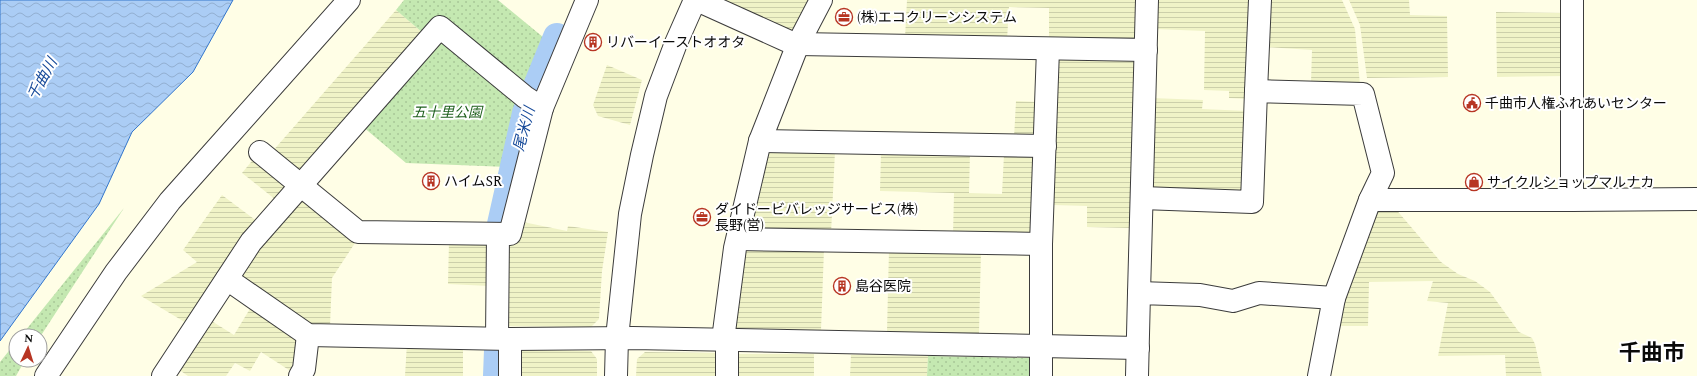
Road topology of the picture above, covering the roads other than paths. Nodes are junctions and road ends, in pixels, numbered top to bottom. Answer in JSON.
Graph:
{"nodes":[{"id":1,"x":349,"y":0,"type":"edge"},
{"id":2,"x":587,"y":0,"type":"edge"},
{"id":3,"x":696,"y":0,"type":"edge"},
{"id":4,"x":821,"y":0,"type":"edge"},
{"id":5,"x":1147,"y":0,"type":"edge"},
{"id":6,"x":1260,"y":0,"type":"edge"},
{"id":7,"x":1572,"y":0,"type":"edge"},
{"id":8,"x":798,"y":44,"type":"junction"},
{"id":9,"x":1048,"y":48,"type":"junction"},
{"id":10,"x":1146,"y":50,"type":"junction"},
{"id":11,"x":1256,"y":91,"type":"junction"},
{"id":12,"x":534,"y":103,"type":"junction"},
{"id":13,"x":760,"y":141,"type":"junction"},
{"id":14,"x":1045,"y":146,"type":"junction"},
{"id":15,"x":260,"y":152,"type":"dead end"},
{"id":16,"x":302,"y":185,"type":"junction"},
{"id":17,"x":1142,"y":198,"type":"junction"},
{"id":18,"x":1697,"y":199,"type":"edge"},
{"id":19,"x":1370,"y":200,"type":"junction"},
{"id":20,"x":1572,"y":200,"type":"junction"},
{"id":21,"x":498,"y":235,"type":"junction"},
{"id":22,"x":738,"y":239,"type":"junction"},
{"id":23,"x":1041,"y":244,"type":"junction"},
{"id":24,"x":226,"y":279,"type":"junction"},
{"id":25,"x":1139,"y":293,"type":"junction"},
{"id":26,"x":1334,"y":298,"type":"junction"},
{"id":27,"x":308,"y":335,"type":"junction"},
{"id":28,"x":504,"y":338,"type":"junction"},
{"id":29,"x":617,"y":338,"type":"junction"},
{"id":30,"x":726,"y":341,"type":"junction"},
{"id":31,"x":1040,"y":346,"type":"junction"},
{"id":32,"x":1138,"y":348,"type":"junction"},
{"id":33,"x":46,"y":376,"type":"edge"},
{"id":34,"x":163,"y":376,"type":"edge"},
{"id":35,"x":300,"y":376,"type":"edge"},
{"id":36,"x":510,"y":376,"type":"edge"},
{"id":37,"x":616,"y":376,"type":"edge"},
{"id":38,"x":727,"y":376,"type":"edge"},
{"id":39,"x":1041,"y":376,"type":"edge"},
{"id":40,"x":1137,"y":376,"type":"edge"},
{"id":41,"x":1320,"y":376,"type":"edge"}],
"edges":[{"from":1,"to":33,"type":"street"},
{"from":2,"to":12,"type":"street"},
{"from":3,"to":8,"type":"street"},
{"from":3,"to":29,"type":"street"},
{"from":4,"to":8,"type":"street"},
{"from":5,"to":10,"type":"street"},
{"from":6,"to":11,"type":"street"},
{"from":7,"to":20,"type":"street"},
{"from":8,"to":9,"type":"street"},
{"from":8,"to":13,"type":"street"},
{"from":9,"to":10,"type":"street"},
{"from":9,"to":14,"type":"street"},
{"from":10,"to":17,"type":"street"},
{"from":11,"to":17,"type":"street"},
{"from":11,"to":19,"type":"street"},
{"from":12,"to":16,"type":"street"},
{"from":12,"to":21,"type":"street"},
{"from":13,"to":14,"type":"street"},
{"from":13,"to":22,"type":"street"},
{"from":14,"to":23,"type":"street"},
{"from":15,"to":16,"type":"street"},
{"from":16,"to":21,"type":"street"},
{"from":16,"to":24,"type":"street"},
{"from":17,"to":25,"type":"street"},
{"from":18,"to":20,"type":"street"},
{"from":19,"to":20,"type":"street"},
{"from":19,"to":26,"type":"street"},
{"from":21,"to":28,"type":"street"},
{"from":22,"to":23,"type":"street"},
{"from":22,"to":30,"type":"street"},
{"from":23,"to":31,"type":"street"},
{"from":24,"to":27,"type":"street"},
{"from":24,"to":34,"type":"street"},
{"from":25,"to":26,"type":"street"},
{"from":25,"to":32,"type":"street"},
{"from":26,"to":41,"type":"street"},
{"from":27,"to":28,"type":"street"},
{"from":27,"to":35,"type":"street"},
{"from":28,"to":29,"type":"street"},
{"from":28,"to":36,"type":"street"},
{"from":29,"to":30,"type":"street"},
{"from":29,"to":37,"type":"street"},
{"from":30,"to":31,"type":"street"},
{"from":30,"to":38,"type":"street"},
{"from":31,"to":32,"type":"street"},
{"from":31,"to":39,"type":"street"},
{"from":32,"to":40,"type":"street"}]}
